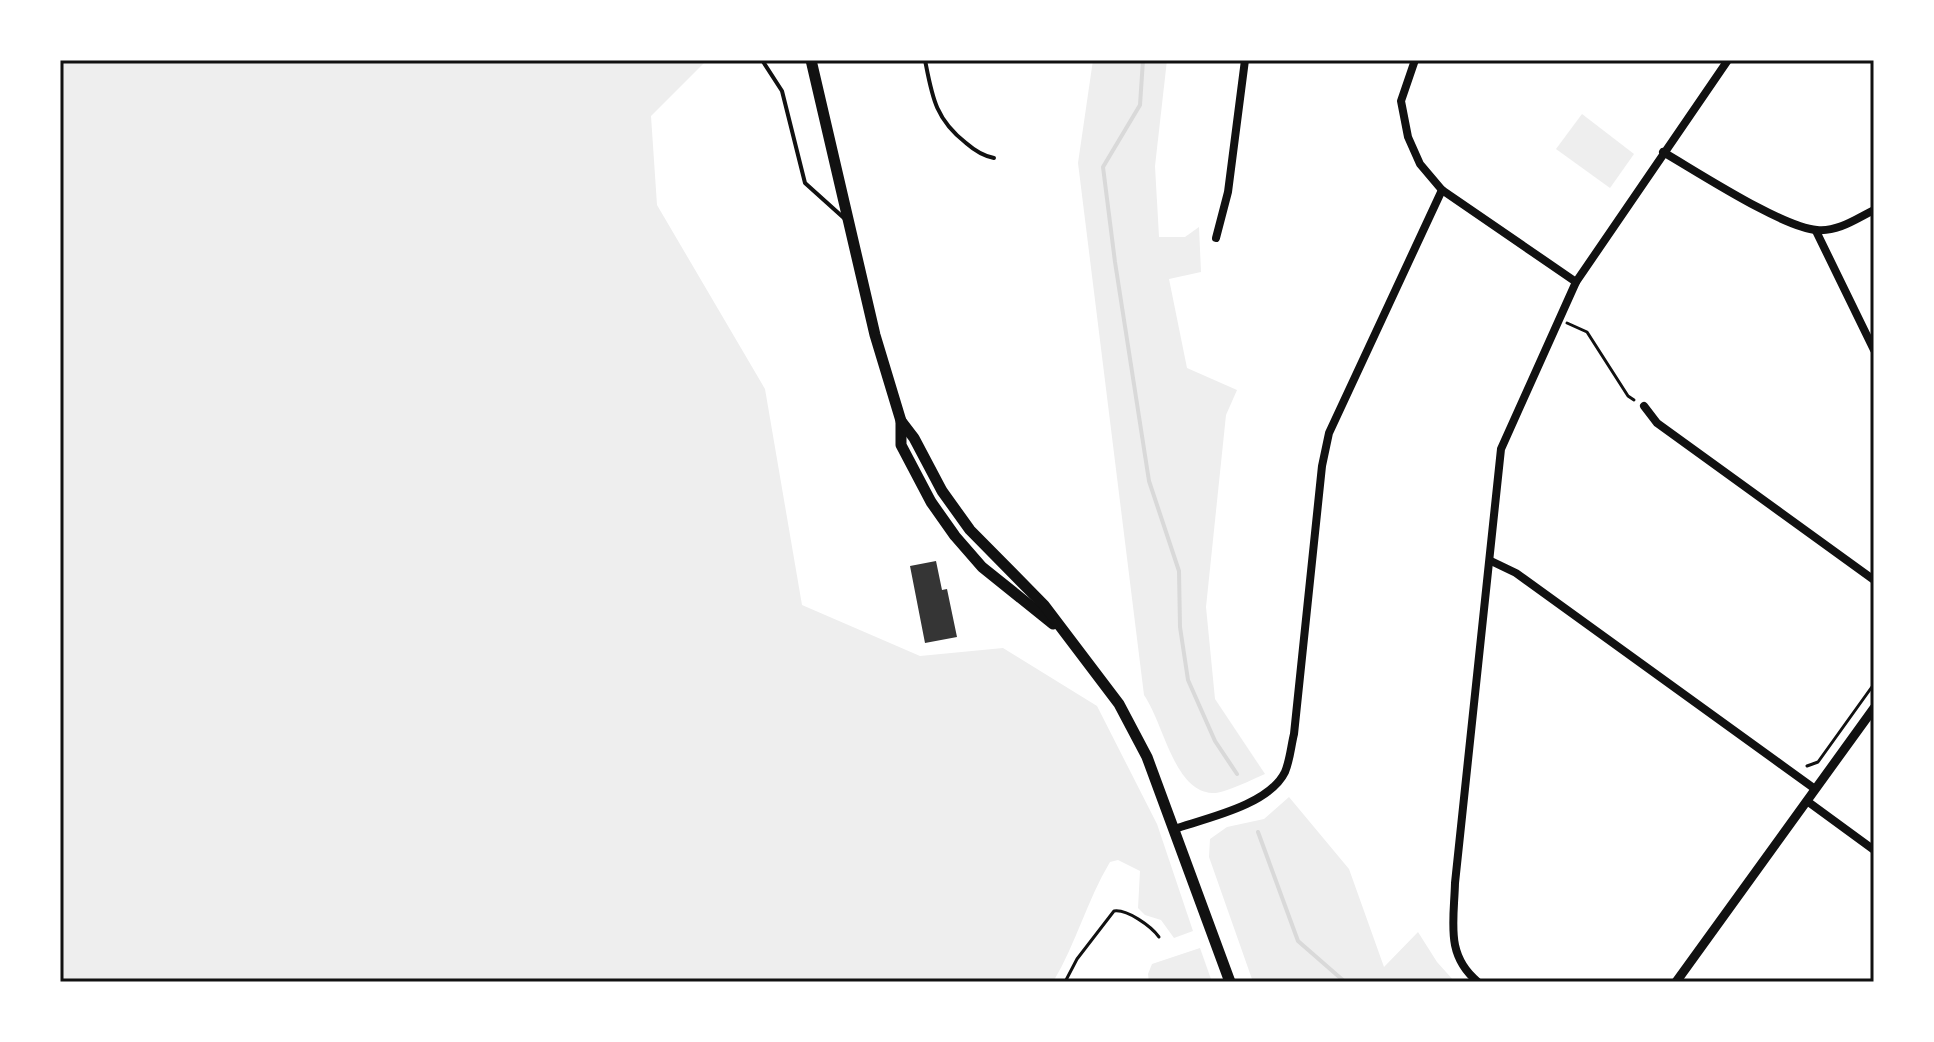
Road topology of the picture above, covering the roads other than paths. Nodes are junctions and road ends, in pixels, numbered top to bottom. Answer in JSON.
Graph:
{"nodes":[{"id":1,"x":762,"y":60,"type":"edge"},
{"id":2,"x":811,"y":60,"type":"edge"},
{"id":3,"x":925,"y":60,"type":"edge"},
{"id":4,"x":1245,"y":60,"type":"edge"},
{"id":5,"x":1415,"y":60,"type":"edge"},
{"id":6,"x":1728,"y":60,"type":"edge"},
{"id":7,"x":1663,"y":152,"type":"junction"},
{"id":8,"x":994,"y":158,"type":"dead end"},
{"id":9,"x":1442,"y":190,"type":"junction"},
{"id":10,"x":1874,"y":210,"type":"edge"},
{"id":11,"x":850,"y":224,"type":"junction"},
{"id":12,"x":1816,"y":231,"type":"junction"},
{"id":13,"x":1216,"y":238,"type":"dead end"},
{"id":14,"x":1576,"y":282,"type":"junction"},
{"id":15,"x":1874,"y":350,"type":"edge"},
{"id":16,"x":1644,"y":406,"type":"road end"},
{"id":17,"x":1491,"y":561,"type":"junction"},
{"id":18,"x":1874,"y":580,"type":"edge"},
{"id":19,"x":1874,"y":708,"type":"edge"},
{"id":20,"x":1815,"y":789,"type":"junction"},
{"id":21,"x":1807,"y":801,"type":"junction"},
{"id":22,"x":1174,"y":829,"type":"junction"},
{"id":23,"x":1874,"y":850,"type":"edge"},
{"id":24,"x":1230,"y":982,"type":"edge"},
{"id":25,"x":1478,"y":982,"type":"edge"},
{"id":26,"x":1676,"y":982,"type":"edge"}],
"edges":[{"from":1,"to":11,"type":"lane"},
{"from":2,"to":11,"type":"main road"},
{"from":3,"to":8,"type":"lane"},
{"from":4,"to":13,"type":"street"},
{"from":5,"to":9,"type":"street"},
{"from":6,"to":7,"type":"street"},
{"from":7,"to":12,"type":"street"},
{"from":7,"to":14,"type":"street"},
{"from":9,"to":14,"type":"street"},
{"from":9,"to":22,"type":"street"},
{"from":10,"to":12,"type":"street"},
{"from":11,"to":22,"type":"main road"},
{"from":12,"to":15,"type":"street"},
{"from":14,"to":17,"type":"street"},
{"from":16,"to":18,"type":"street"},
{"from":17,"to":20,"type":"street"},
{"from":17,"to":25,"type":"street"},
{"from":19,"to":20,"type":"street"},
{"from":20,"to":21,"type":"street"},
{"from":21,"to":23,"type":"street"},
{"from":21,"to":26,"type":"street"},
{"from":22,"to":24,"type":"main road"}]}
